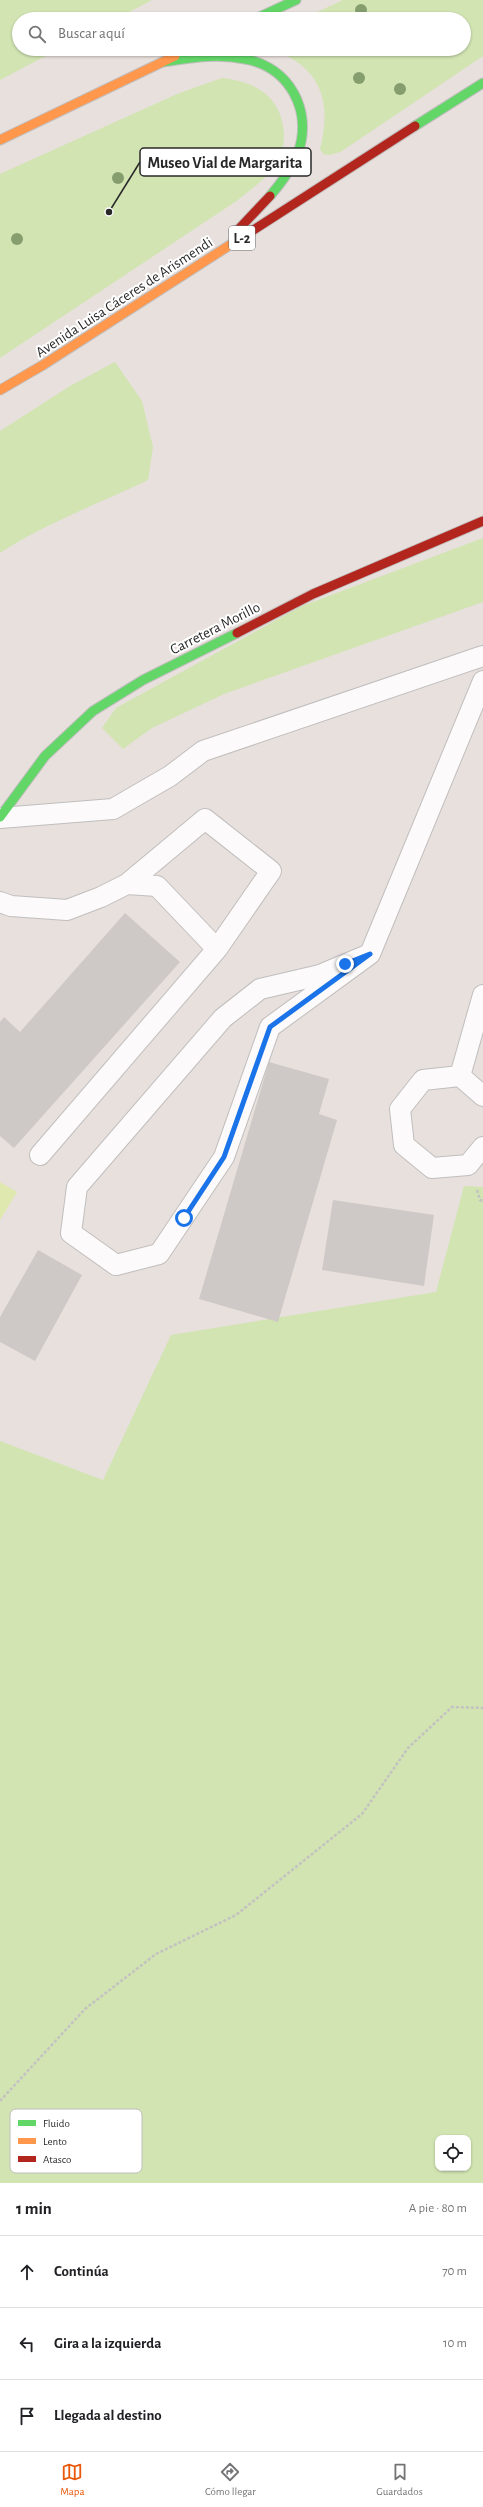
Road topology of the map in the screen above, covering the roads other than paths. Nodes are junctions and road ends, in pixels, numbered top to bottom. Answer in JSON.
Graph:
{"nodes":[{"id":1,"x":296,"y":0,"type":"edge"},
{"id":2,"x":270,"y":12,"type":"edge"},
{"id":3,"x":176,"y":56,"type":"edge"},
{"id":4,"x":163,"y":62,"type":"junction"},
{"id":5,"x":483,"y":83,"type":"edge"},
{"id":6,"x":0,"y":140,"type":"edge"},
{"id":7,"x":215,"y":255,"type":"junction"},
{"id":8,"x":0,"y":390,"type":"edge"},
{"id":9,"x":483,"y":521,"type":"edge"},
{"id":10,"x":483,"y":656,"type":"edge"},
{"id":11,"x":483,"y":681,"type":"edge"},
{"id":12,"x":0,"y":818,"type":"edge"},
{"id":13,"x":127,"y":884,"type":"junction"},
{"id":14,"x":0,"y":902,"type":"edge"},
{"id":15,"x":217,"y":949,"type":"junction"},
{"id":16,"x":370,"y":954,"type":"junction"},
{"id":17,"x":483,"y":995,"type":"edge"},
{"id":18,"x":460,"y":1076,"type":"junction"},
{"id":19,"x":483,"y":1096,"type":"edge"},
{"id":20,"x":483,"y":1147,"type":"edge"},
{"id":21,"x":40,"y":1155,"type":"dead end"}],
"edges":[{"from":1,"to":2,"type":"main road"},
{"from":3,"to":4,"type":"main road","number":"L-2"},
{"from":4,"to":6,"type":"main road","number":"L-2"},
{"from":4,"to":7,"type":"main road","number":"L-2"},
{"from":5,"to":7,"type":"main road","name":"Avenida Luisa Cáceres de Arismendi","number":"L-2"},
{"from":7,"to":8,"type":"main road","name":"Avenida Luisa Cáceres de Arismendi","number":"L-2"},
{"from":9,"to":12,"type":"main road","name":"Carretera Morillo"},
{"from":10,"to":12,"type":"lane"},
{"from":11,"to":16,"type":"lane"},
{"from":13,"to":14,"type":"lane"},
{"from":13,"to":15,"type":"lane"},
{"from":13,"to":15,"type":"lane"},
{"from":15,"to":21,"type":"lane"},
{"from":16,"to":16,"type":"lane"},
{"from":17,"to":18,"type":"lane"},
{"from":18,"to":19,"type":"lane"},
{"from":18,"to":20,"type":"lane"}]}
